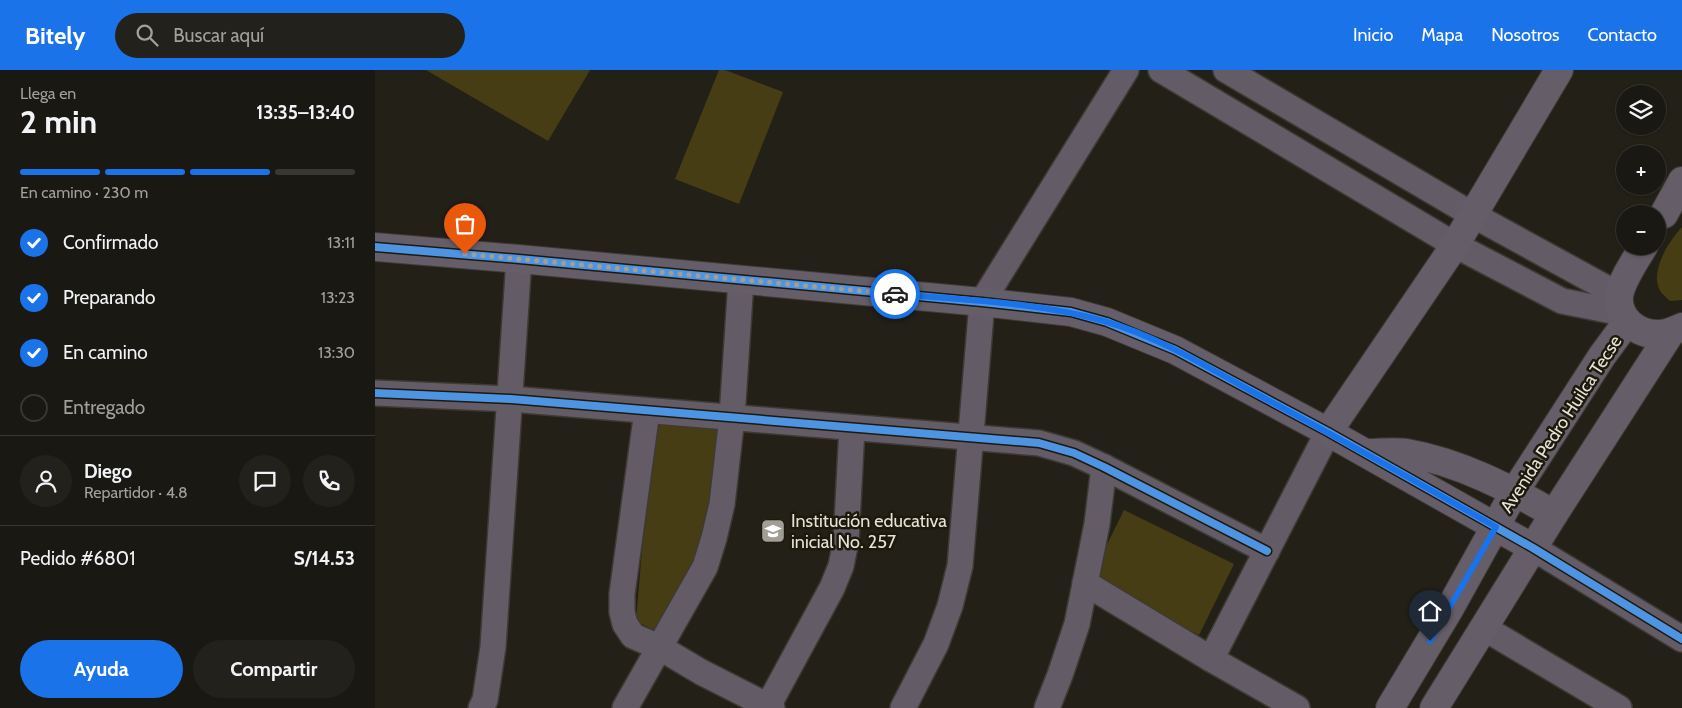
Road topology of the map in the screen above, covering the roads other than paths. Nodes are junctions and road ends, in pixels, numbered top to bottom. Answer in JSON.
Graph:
{"nodes":[{"id":1,"x":1126,"y":70,"type":"edge"},
{"id":2,"x":1161,"y":70,"type":"edge"},
{"id":3,"x":1226,"y":70,"type":"edge"},
{"id":4,"x":1559,"y":70,"type":"edge"},
{"id":5,"x":1682,"y":181,"type":"edge"},
{"id":6,"x":1668,"y":213,"type":"edge"},
{"id":7,"x":1473,"y":215,"type":"junction"},
{"id":8,"x":1455,"y":245,"type":"junction"},
{"id":9,"x":375,"y":247,"type":"edge"},
{"id":10,"x":1639,"y":255,"type":"edge"},
{"id":11,"x":519,"y":259,"type":"junction"},
{"id":12,"x":741,"y":280,"type":"junction"},
{"id":13,"x":982,"y":302,"type":"junction"},
{"id":14,"x":1623,"y":310,"type":"junction"},
{"id":15,"x":1676,"y":329,"type":"edge"},
{"id":16,"x":375,"y":393,"type":"edge"},
{"id":17,"x":511,"y":399,"type":"junction"},
{"id":18,"x":647,"y":411,"type":"junction"},
{"id":19,"x":731,"y":417,"type":"junction"},
{"id":20,"x":852,"y":428,"type":"junction"},
{"id":21,"x":1328,"y":432,"type":"junction"},
{"id":22,"x":971,"y":438,"type":"junction"},
{"id":23,"x":1364,"y":452,"type":"junction"},
{"id":24,"x":1104,"y":467,"type":"junction"},
{"id":25,"x":1515,"y":491,"type":"junction"},
{"id":26,"x":1554,"y":514,"type":"junction"},
{"id":27,"x":1496,"y":527,"type":"junction"},
{"id":28,"x":1533,"y":548,"type":"junction"},
{"id":29,"x":1267,"y":551,"type":"junction"},
{"id":30,"x":1085,"y":583,"type":"junction"},
{"id":31,"x":1484,"y":628,"type":"junction"},
{"id":32,"x":1682,"y":639,"type":"edge"},
{"id":33,"x":659,"y":647,"type":"junction"},
{"id":34,"x":1211,"y":659,"type":"junction"},
{"id":35,"x":488,"y":705,"type":"edge"},
{"id":36,"x":770,"y":707,"type":"edge"},
{"id":37,"x":625,"y":708,"type":"edge"},
{"id":38,"x":903,"y":708,"type":"edge"},
{"id":39,"x":1047,"y":708,"type":"edge"},
{"id":40,"x":1297,"y":708,"type":"edge"},
{"id":41,"x":1390,"y":708,"type":"edge"},
{"id":42,"x":1434,"y":708,"type":"edge"},
{"id":43,"x":1619,"y":708,"type":"edge"}],
"edges":[{"from":1,"to":13,"type":"street"},
{"from":2,"to":8,"type":"street"},
{"from":3,"to":7,"type":"street"},
{"from":4,"to":7,"type":"street"},
{"from":5,"to":6,"type":"street"},
{"from":7,"to":8,"type":"street"},
{"from":7,"to":14,"type":"street"},
{"from":8,"to":14,"type":"street"},
{"from":8,"to":21,"type":"street"},
{"from":9,"to":11,"type":"street"},
{"from":10,"to":14,"type":"street","name":"Avenida Pedro Huilca Tecse"},
{"from":11,"to":12,"type":"street"},
{"from":11,"to":17,"type":"street"},
{"from":12,"to":13,"type":"street"},
{"from":12,"to":19,"type":"street"},
{"from":13,"to":21,"type":"street"},
{"from":13,"to":22,"type":"street"},
{"from":14,"to":15,"type":"street"},
{"from":14,"to":25,"type":"street","name":"Avenida Pedro Huilca Tecse"},
{"from":15,"to":26,"type":"street"},
{"from":16,"to":17,"type":"street"},
{"from":17,"to":18,"type":"street"},
{"from":17,"to":35,"type":"street"},
{"from":18,"to":19,"type":"street"},
{"from":18,"to":33,"type":"street"},
{"from":19,"to":20,"type":"street"},
{"from":19,"to":33,"type":"street"},
{"from":20,"to":22,"type":"street"},
{"from":20,"to":36,"type":"street"},
{"from":21,"to":23,"type":"street"},
{"from":21,"to":29,"type":"street"},
{"from":22,"to":24,"type":"street"},
{"from":22,"to":38,"type":"street"},
{"from":23,"to":25,"type":"street"},
{"from":23,"to":27,"type":"street"},
{"from":24,"to":29,"type":"street"},
{"from":24,"to":30,"type":"street"},
{"from":25,"to":26,"type":"street"},
{"from":25,"to":27,"type":"street","name":"Avenida Pedro Huilca Tecse"},
{"from":26,"to":28,"type":"street"},
{"from":27,"to":28,"type":"street"},
{"from":27,"to":41,"type":"street","name":"Avenida Pedro Huilca Tecse"},
{"from":28,"to":31,"type":"street"},
{"from":28,"to":32,"type":"street"},
{"from":29,"to":34,"type":"street"},
{"from":30,"to":34,"type":"street"},
{"from":30,"to":39,"type":"street"},
{"from":31,"to":42,"type":"street"},
{"from":31,"to":43,"type":"street"},
{"from":33,"to":36,"type":"street"},
{"from":33,"to":37,"type":"street"},
{"from":34,"to":40,"type":"street"}]}
